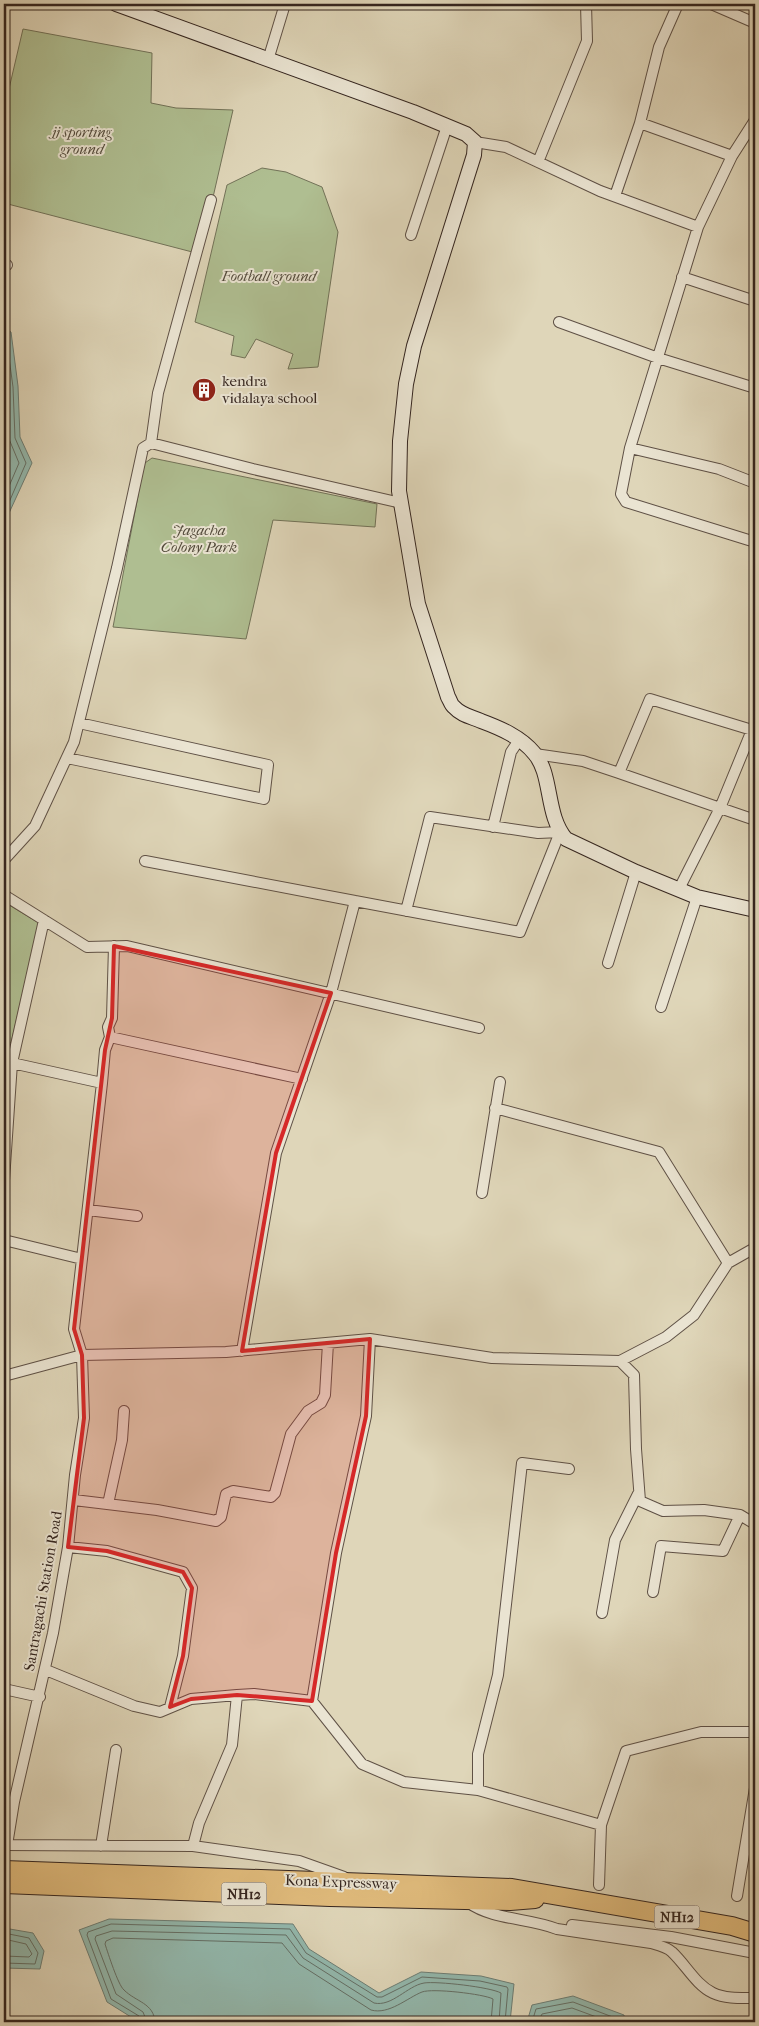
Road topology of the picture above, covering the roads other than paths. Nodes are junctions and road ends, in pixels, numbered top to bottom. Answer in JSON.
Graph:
{"nodes":[{"id":1,"x":116,"y":4,"type":"edge"},
{"id":2,"x":285,"y":4,"type":"edge"},
{"id":3,"x":586,"y":4,"type":"edge"},
{"id":4,"x":678,"y":4,"type":"edge"},
{"id":5,"x":711,"y":4,"type":"edge"},
{"id":6,"x":755,"y":23,"type":"edge"},
{"id":7,"x":268,"y":60,"type":"junction"},
{"id":8,"x":755,"y":120,"type":"edge"},
{"id":9,"x":640,"y":123,"type":"junction"},
{"id":10,"x":447,"y":126,"type":"junction"},
{"id":11,"x":475,"y":142,"type":"junction"},
{"id":12,"x":732,"y":156,"type":"junction"},
{"id":13,"x":538,"y":162,"type":"junction"},
{"id":14,"x":614,"y":196,"type":"junction"},
{"id":15,"x":211,"y":200,"type":"dead end"},
{"id":16,"x":698,"y":226,"type":"junction"},
{"id":17,"x":411,"y":235,"type":"dead end"},
{"id":18,"x":682,"y":277,"type":"junction"},
{"id":19,"x":755,"y":302,"type":"edge"},
{"id":20,"x":558,"y":322,"type":"dead end"},
{"id":21,"x":658,"y":358,"type":"junction"},
{"id":22,"x":755,"y":388,"type":"edge"},
{"id":23,"x":151,"y":443,"type":"junction"},
{"id":24,"x":630,"y":448,"type":"junction"},
{"id":25,"x":755,"y":482,"type":"edge"},
{"id":26,"x":402,"y":503,"type":"junction"},
{"id":27,"x":755,"y":542,"type":"edge"},
{"id":28,"x":78,"y":723,"type":"junction"},
{"id":29,"x":754,"y":728,"type":"edge"},
{"id":30,"x":519,"y":740,"type":"junction"},
{"id":31,"x":535,"y":754,"type":"junction"},
{"id":32,"x":67,"y":758,"type":"junction"},
{"id":33,"x":619,"y":772,"type":"junction"},
{"id":34,"x":720,"y":808,"type":"junction"},
{"id":35,"x":755,"y":820,"type":"edge"},
{"id":36,"x":493,"y":827,"type":"junction"},
{"id":37,"x":560,"y":832,"type":"junction"},
{"id":38,"x":4,"y":860,"type":"edge"},
{"id":39,"x":145,"y":861,"type":"dead end"},
{"id":40,"x":636,"y":872,"type":"junction"},
{"id":41,"x":679,"y":889,"type":"junction"},
{"id":42,"x":4,"y":895,"type":"edge"},
{"id":43,"x":697,"y":897,"type":"junction"},
{"id":44,"x":354,"y":901,"type":"junction"},
{"id":45,"x":755,"y":910,"type":"edge"},
{"id":46,"x":406,"y":911,"type":"junction"},
{"id":47,"x":44,"y":920,"type":"junction"},
{"id":48,"x":114,"y":946,"type":"junction"},
{"id":49,"x":608,"y":963,"type":"dead end"},
{"id":50,"x":332,"y":993,"type":"junction"},
{"id":51,"x":662,"y":1007,"type":"dead end"},
{"id":52,"x":479,"y":1028,"type":"dead end"},
{"id":53,"x":110,"y":1037,"type":"junction"},
{"id":54,"x":12,"y":1063,"type":"junction"},
{"id":55,"x":302,"y":1079,"type":"junction"},
{"id":56,"x":500,"y":1082,"type":"dead end"},
{"id":57,"x":102,"y":1083,"type":"junction"},
{"id":58,"x":496,"y":1108,"type":"junction"},
{"id":59,"x":4,"y":1180,"type":"edge"},
{"id":60,"x":482,"y":1193,"type":"dead end"},
{"id":61,"x":88,"y":1210,"type":"junction"},
{"id":62,"x":137,"y":1216,"type":"dead end"},
{"id":63,"x":4,"y":1240,"type":"edge"},
{"id":64,"x":755,"y":1250,"type":"edge"},
{"id":65,"x":82,"y":1259,"type":"junction"},
{"id":66,"x":728,"y":1263,"type":"junction"},
{"id":67,"x":370,"y":1339,"type":"junction"},
{"id":68,"x":328,"y":1343,"type":"junction"},
{"id":69,"x":242,"y":1351,"type":"junction"},
{"id":70,"x":82,"y":1355,"type":"junction"},
{"id":71,"x":620,"y":1361,"type":"junction"},
{"id":72,"x":4,"y":1376,"type":"edge"},
{"id":73,"x":124,"y":1411,"type":"dead end"},
{"id":74,"x":569,"y":1470,"type":"dead end"},
{"id":75,"x":638,"y":1494,"type":"junction"},
{"id":76,"x":74,"y":1500,"type":"junction"},
{"id":77,"x":108,"y":1504,"type":"junction"},
{"id":78,"x":740,"y":1515,"type":"junction"},
{"id":79,"x":755,"y":1524,"type":"edge"},
{"id":80,"x":68,"y":1547,"type":"junction"},
{"id":81,"x":653,"y":1592,"type":"dead end"},
{"id":82,"x":602,"y":1613,"type":"dead end"},
{"id":83,"x":46,"y":1670,"type":"junction"},
{"id":84,"x":4,"y":1689,"type":"edge"},
{"id":85,"x":237,"y":1695,"type":"junction"},
{"id":86,"x":40,"y":1697,"type":"junction"},
{"id":87,"x":312,"y":1701,"type":"junction"},
{"id":88,"x":170,"y":1707,"type":"junction"},
{"id":89,"x":755,"y":1732,"type":"edge"},
{"id":90,"x":116,"y":1750,"type":"dead end"},
{"id":91,"x":755,"y":1788,"type":"edge"},
{"id":92,"x":478,"y":1790,"type":"junction"},
{"id":93,"x":601,"y":1825,"type":"junction"},
{"id":94,"x":6,"y":1828,"type":"edge"},
{"id":95,"x":5,"y":1845,"type":"edge"},
{"id":96,"x":101,"y":1846,"type":"junction"},
{"id":97,"x":193,"y":1846,"type":"junction"},
{"id":98,"x":4,"y":1870,"type":"edge"},
{"id":99,"x":50,"y":1879,"type":"junction"},
{"id":100,"x":73,"y":1880,"type":"junction"},
{"id":101,"x":360,"y":1883,"type":"junction"},
{"id":102,"x":4,"y":1884,"type":"edge"},
{"id":103,"x":599,"y":1885,"type":"dead end"},
{"id":104,"x":737,"y":1896,"type":"dead end"},
{"id":105,"x":557,"y":1897,"type":"junction"},
{"id":106,"x":462,"y":1899,"type":"junction"},
{"id":107,"x":543,"y":1923,"type":"junction"},
{"id":108,"x":755,"y":1933,"type":"edge"},
{"id":109,"x":755,"y":1953,"type":"edge"},
{"id":110,"x":755,"y":1998,"type":"edge"}],
"edges":[{"from":1,"to":7,"type":"main road"},
{"from":2,"to":7,"type":"street"},
{"from":3,"to":13,"type":"street"},
{"from":4,"to":9,"type":"street"},
{"from":5,"to":6,"type":"street"},
{"from":7,"to":10,"type":"main road"},
{"from":8,"to":12,"type":"street"},
{"from":9,"to":12,"type":"street"},
{"from":9,"to":14,"type":"street"},
{"from":10,"to":11,"type":"main road"},
{"from":10,"to":17,"type":"street"},
{"from":11,"to":13,"type":"street"},
{"from":11,"to":26,"type":"main road"},
{"from":12,"to":16,"type":"street"},
{"from":13,"to":14,"type":"street"},
{"from":14,"to":16,"type":"street"},
{"from":15,"to":23,"type":"street"},
{"from":16,"to":18,"type":"street"},
{"from":18,"to":19,"type":"street"},
{"from":18,"to":21,"type":"street"},
{"from":20,"to":21,"type":"street"},
{"from":21,"to":22,"type":"street"},
{"from":21,"to":24,"type":"street"},
{"from":23,"to":26,"type":"street"},
{"from":23,"to":28,"type":"street"},
{"from":24,"to":25,"type":"street"},
{"from":24,"to":27,"type":"street"},
{"from":26,"to":30,"type":"main road"},
{"from":28,"to":32,"type":"street"},
{"from":28,"to":32,"type":"street"},
{"from":29,"to":33,"type":"street"},
{"from":29,"to":34,"type":"street"},
{"from":30,"to":31,"type":"main road"},
{"from":30,"to":36,"type":"street"},
{"from":31,"to":33,"type":"street"},
{"from":31,"to":37,"type":"main road"},
{"from":32,"to":38,"type":"street"},
{"from":33,"to":34,"type":"street"},
{"from":34,"to":35,"type":"street"},
{"from":34,"to":41,"type":"street"},
{"from":36,"to":37,"type":"street"},
{"from":36,"to":46,"type":"street"},
{"from":37,"to":40,"type":"main road"},
{"from":37,"to":46,"type":"street"},
{"from":39,"to":44,"type":"street"},
{"from":40,"to":41,"type":"main road"},
{"from":40,"to":49,"type":"street"},
{"from":41,"to":43,"type":"main road"},
{"from":42,"to":47,"type":"street"},
{"from":43,"to":45,"type":"main road"},
{"from":43,"to":51,"type":"street"},
{"from":44,"to":46,"type":"street"},
{"from":44,"to":50,"type":"street"},
{"from":47,"to":48,"type":"street"},
{"from":47,"to":54,"type":"street"},
{"from":48,"to":50,"type":"street"},
{"from":48,"to":53,"type":"street","name":"Santragachi Station Road"},
{"from":50,"to":52,"type":"street"},
{"from":50,"to":55,"type":"street"},
{"from":53,"to":55,"type":"street"},
{"from":53,"to":57,"type":"street","name":"Santragachi Station Road"},
{"from":54,"to":57,"type":"street"},
{"from":54,"to":59,"type":"street"},
{"from":55,"to":69,"type":"street"},
{"from":56,"to":58,"type":"street"},
{"from":57,"to":61,"type":"street","name":"Santragachi Station Road"},
{"from":58,"to":60,"type":"street"},
{"from":58,"to":66,"type":"street"},
{"from":61,"to":62,"type":"street"},
{"from":61,"to":65,"type":"street","name":"Santragachi Station Road"},
{"from":63,"to":65,"type":"street"},
{"from":64,"to":66,"type":"street"},
{"from":65,"to":70,"type":"street","name":"Santragachi Station Road"},
{"from":66,"to":71,"type":"street"},
{"from":67,"to":68,"type":"street"},
{"from":67,"to":71,"type":"street"},
{"from":67,"to":87,"type":"street"},
{"from":68,"to":69,"type":"street"},
{"from":68,"to":77,"type":"street"},
{"from":69,"to":70,"type":"street"},
{"from":70,"to":72,"type":"street"},
{"from":70,"to":76,"type":"street","name":"Santragachi Station Road"},
{"from":71,"to":75,"type":"street"},
{"from":73,"to":77,"type":"street"},
{"from":74,"to":92,"type":"street"},
{"from":75,"to":78,"type":"street"},
{"from":75,"to":82,"type":"street"},
{"from":76,"to":77,"type":"street"},
{"from":76,"to":80,"type":"street","name":"Santragachi Station Road"},
{"from":78,"to":79,"type":"street"},
{"from":78,"to":81,"type":"street"},
{"from":80,"to":83,"type":"street","name":"Santragachi Station Road"},
{"from":80,"to":88,"type":"street"},
{"from":83,"to":86,"type":"street","name":"Santragachi Station Road"},
{"from":83,"to":88,"type":"street"},
{"from":84,"to":86,"type":"street"},
{"from":85,"to":87,"type":"street"},
{"from":85,"to":88,"type":"street"},
{"from":85,"to":97,"type":"street"},
{"from":86,"to":94,"type":"street","name":"Santragachi Station Road"},
{"from":87,"to":92,"type":"street"},
{"from":89,"to":93,"type":"street"},
{"from":90,"to":96,"type":"street"},
{"from":91,"to":104,"type":"street"},
{"from":92,"to":93,"type":"street"},
{"from":93,"to":103,"type":"street"},
{"from":94,"to":95,"type":"street","name":"Santragachi Station Road"},
{"from":95,"to":96,"type":"street"},
{"from":96,"to":97,"type":"street"},
{"from":97,"to":101,"type":"street"},
{"from":98,"to":99,"type":"highway","name":"Kona Expressway","number":"NH12"},
{"from":99,"to":100,"type":"highway","name":"Kona Expressway","number":"NH12"},
{"from":99,"to":102,"type":"highway","name":"Kona Expressway","number":"NH12"},
{"from":100,"to":101,"type":"highway","name":"Kona Expressway","number":"NH12"},
{"from":100,"to":106,"type":"highway","name":"Kona Expressway","number":"NH12"},
{"from":101,"to":105,"type":"highway","name":"Kona Expressway","number":"NH12"},
{"from":105,"to":106,"type":"highway","name":"Kona Expressway","number":"NH12"},
{"from":105,"to":108,"type":"highway","name":"Kona Expressway","number":"NH12"},
{"from":106,"to":107,"type":"street"},
{"from":107,"to":109,"type":"street"},
{"from":107,"to":110,"type":"street"}]}
